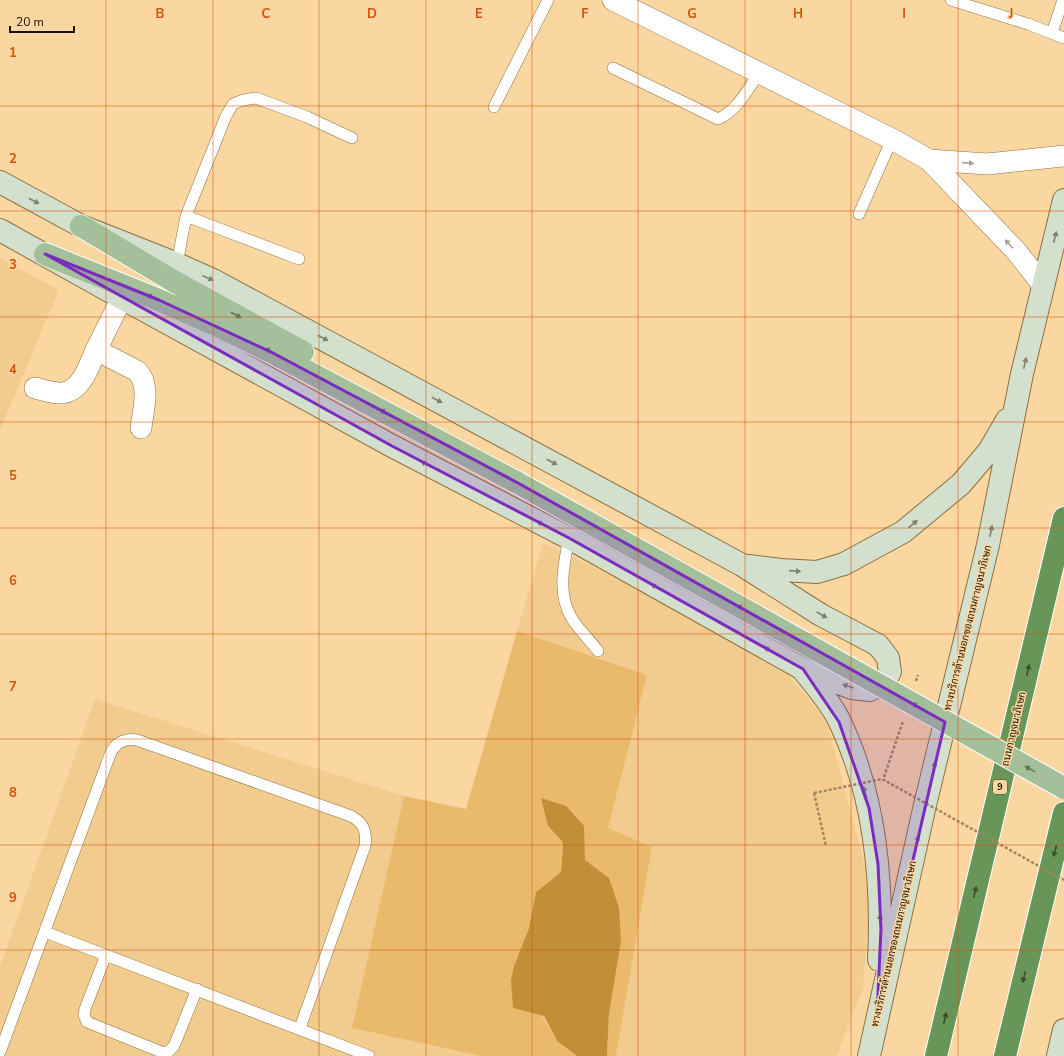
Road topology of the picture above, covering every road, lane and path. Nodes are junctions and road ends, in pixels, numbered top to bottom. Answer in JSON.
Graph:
{"nodes":[{"id":1,"x":548,"y":0,"type":"edge"},
{"id":2,"x":613,"y":0,"type":"edge"},
{"id":3,"x":952,"y":0,"type":"edge"},
{"id":4,"x":1064,"y":0,"type":"edge"},
{"id":5,"x":1052,"y":33,"type":"junction"},
{"id":6,"x":1064,"y":38,"type":"edge"},
{"id":7,"x":613,"y":68,"type":"dead end"},
{"id":8,"x":759,"y":73,"type":"junction"},
{"id":9,"x":494,"y":107,"type":"dead end"},
{"id":10,"x":352,"y":138,"type":"dead end"},
{"id":11,"x":892,"y":139,"type":"junction"},
{"id":12,"x":1064,"y":156,"type":"edge"},
{"id":13,"x":929,"y":160,"type":"junction"},
{"id":14,"x":0,"y":182,"type":"edge"},
{"id":15,"x":1064,"y":200,"type":"edge"},
{"id":16,"x":859,"y":214,"type":"dead end"},
{"id":17,"x":186,"y":216,"type":"junction"},
{"id":18,"x":81,"y":226,"type":"junction"},
{"id":19,"x":0,"y":230,"type":"edge"},
{"id":20,"x":45,"y":254,"type":"junction"},
{"id":21,"x":299,"y":260,"type":"dead end"},
{"id":22,"x":177,"y":264,"type":"junction"},
{"id":23,"x":1043,"y":285,"type":"junction"},
{"id":24,"x":122,"y":298,"type":"junction"},
{"id":25,"x":96,"y":350,"type":"junction"},
{"id":26,"x":35,"y":388,"type":"dead end"},
{"id":27,"x":1017,"y":401,"type":"junction"},
{"id":28,"x":141,"y":428,"type":"dead end"},
{"id":29,"x":522,"y":478,"type":"junction"},
{"id":30,"x":1064,"y":518,"type":"edge"},
{"id":31,"x":569,"y":538,"type":"junction"},
{"id":32,"x":742,"y":565,"type":"junction"},
{"id":33,"x":598,"y":651,"type":"dead end"},
{"id":34,"x":803,"y":670,"type":"junction"},
{"id":35,"x":896,"y":742,"type":"dead end"},
{"id":36,"x":1064,"y":772,"type":"edge"},
{"id":37,"x":883,"y":780,"type":"junction"},
{"id":38,"x":1064,"y":788,"type":"edge"},
{"id":39,"x":1064,"y":813,"type":"edge"},
{"id":40,"x":826,"y":846,"type":"dead end"},
{"id":41,"x":1064,"y":880,"type":"edge"},
{"id":42,"x":45,"y":932,"type":"junction"},
{"id":43,"x":106,"y":955,"type":"junction"},
{"id":44,"x":197,"y":989,"type":"junction"},
{"id":45,"x":877,"y":1015,"type":"junction"},
{"id":46,"x":300,"y":1028,"type":"junction"},
{"id":47,"x":1064,"y":1030,"type":"edge"},
{"id":48,"x":0,"y":1052,"type":"edge"},
{"id":49,"x":369,"y":1056,"type":"edge"},
{"id":50,"x":869,"y":1056,"type":"edge"},
{"id":51,"x":936,"y":1056,"type":"edge"},
{"id":52,"x":1005,"y":1056,"type":"edge"},
{"id":53,"x":1058,"y":1056,"type":"edge"}],
"edges":[{"from":1,"to":9,"type":"lane"},
{"from":2,"to":8,"type":"street"},
{"from":3,"to":5,"type":"lane"},
{"from":4,"to":5,"type":"lane"},
{"from":5,"to":6,"type":"lane"},
{"from":7,"to":8,"type":"lane"},
{"from":8,"to":11,"type":"street"},
{"from":10,"to":17,"type":"lane"},
{"from":11,"to":13,"type":"street"},
{"from":11,"to":16,"type":"lane"},
{"from":13,"to":12,"type":"street","one_way":true},
{"from":23,"to":13,"type":"street","one_way":true},
{"from":14,"to":18,"type":"main road","one_way":true},
{"from":23,"to":15,"type":"main road","name":"ทางบริการด้านนอกของถนนกาญจนาภิเษก","one_way":true},
{"from":17,"to":21,"type":"lane"},
{"from":17,"to":22,"type":"lane"},
{"from":18,"to":22,"type":"main road"},
{"from":18,"to":29,"type":"main road","one_way":true},
{"from":19,"to":20,"type":"main road"},
{"from":20,"to":24,"type":"main road"},
{"from":29,"to":20,"type":"main road","one_way":true},
{"from":22,"to":32,"type":"main road","one_way":true},
{"from":27,"to":23,"type":"main road","name":"ทางบริการด้านนอกของถนนกาญจนาภิเษก","one_way":true},
{"from":24,"to":25,"type":"street"},
{"from":31,"to":24,"type":"main road","one_way":true},
{"from":25,"to":26,"type":"street"},
{"from":25,"to":28,"type":"street"},
{"from":32,"to":27,"type":"main road","one_way":true},
{"from":45,"to":27,"type":"main road","name":"ทางบริการด้านนอกของถนนกาญจนาภิเษก","one_way":true},
{"from":29,"to":36,"type":"main road"},
{"from":38,"to":29,"type":"main road","one_way":true,"bridge":true},
{"from":51,"to":30,"type":"highway","name":"ถนนกาญจนาภิเษก","number":"9","one_way":true},
{"from":31,"to":33,"type":"lane"},
{"from":34,"to":31,"type":"main road","one_way":true},
{"from":32,"to":34,"type":"main road","one_way":true},
{"from":45,"to":34,"type":"main road","one_way":true},
{"from":35,"to":37,"type":"path"},
{"from":37,"to":40,"type":"path","bridge":true},
{"from":37,"to":41,"type":"path","bridge":true},
{"from":39,"to":52,"type":"highway","one_way":true},
{"from":42,"to":43,"type":"lane"},
{"from":42,"to":46,"type":"lane"},
{"from":42,"to":48,"type":"lane"},
{"from":43,"to":44,"type":"lane"},
{"from":43,"to":44,"type":"lane"},
{"from":44,"to":46,"type":"lane"},
{"from":45,"to":50,"type":"main road","name":"ทางบริการด้านนอกของถนนกาญจนาภิเษก"},
{"from":46,"to":49,"type":"lane"},
{"from":47,"to":53,"type":"main road"}]}
